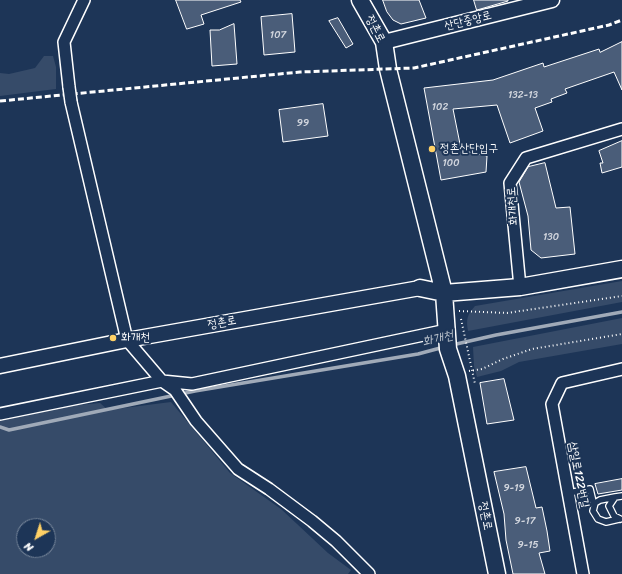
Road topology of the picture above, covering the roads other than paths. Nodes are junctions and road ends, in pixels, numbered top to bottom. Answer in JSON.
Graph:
{"nodes":[{"id":1,"x":84,"y":0,"type":"edge"},
{"id":2,"x":360,"y":0,"type":"edge"},
{"id":3,"x":552,"y":0,"type":"edge"},
{"id":4,"x":384,"y":42,"type":"junction"},
{"id":5,"x":622,"y":129,"type":"edge"},
{"id":6,"x":622,"y":269,"type":"edge"},
{"id":7,"x":520,"y":287,"type":"junction"},
{"id":8,"x":420,"y":288,"type":"joint"},
{"id":9,"x":444,"y":293,"type":"junction"},
{"id":10,"x":447,"y":339,"type":"junction"},
{"id":11,"x":127,"y":340,"type":"junction"},
{"id":12,"x":0,"y":366,"type":"edge"},
{"id":13,"x":622,"y":369,"type":"edge"},
{"id":14,"x":162,"y":381,"type":"junction"},
{"id":15,"x":0,"y":414,"type":"edge"},
{"id":16,"x":568,"y":493,"type":"junction"},
{"id":17,"x":622,"y":496,"type":"edge"},
{"id":18,"x":615,"y":497,"type":"junction"},
{"id":19,"x":594,"y":506,"type":"junction"},
{"id":20,"x":621,"y":519,"type":"edge"},
{"id":21,"x":369,"y":574,"type":"edge"},
{"id":22,"x":497,"y":574,"type":"edge"},
{"id":23,"x":584,"y":574,"type":"edge"}],
"edges":[{"from":1,"to":11,"type":"street","bridge":true},
{"from":2,"to":4,"type":"main road","name":"정촌로"},
{"from":3,"to":4,"type":"street","name":"산단중앙로"},
{"from":4,"to":9,"type":"main road","name":"정촌로"},
{"from":5,"to":7,"type":"street","name":"화개천로"},
{"from":6,"to":7,"type":"main road"},
{"from":7,"to":9,"type":"main road"},
{"from":8,"to":9,"type":"main road","name":"정촌로"},
{"from":8,"to":11,"type":"street","name":"정촌로"},
{"from":9,"to":10,"type":"main road","name":"정촌로"},
{"from":10,"to":14,"type":"street"},
{"from":10,"to":22,"type":"main road","name":"정촌로"},
{"from":11,"to":12,"type":"street","name":"정촌로"},
{"from":11,"to":14,"type":"street"},
{"from":13,"to":16,"type":"street","name":"삼일로122번길"},
{"from":14,"to":15,"type":"street"},
{"from":14,"to":21,"type":"street"},
{"from":16,"to":19,"type":"lane"},
{"from":16,"to":23,"type":"street","name":"삼일로122번길"},
{"from":17,"to":18,"type":"lane"},
{"from":18,"to":19,"type":"lane"},
{"from":18,"to":20,"type":"lane"},
{"from":19,"to":20,"type":"lane"}]}
